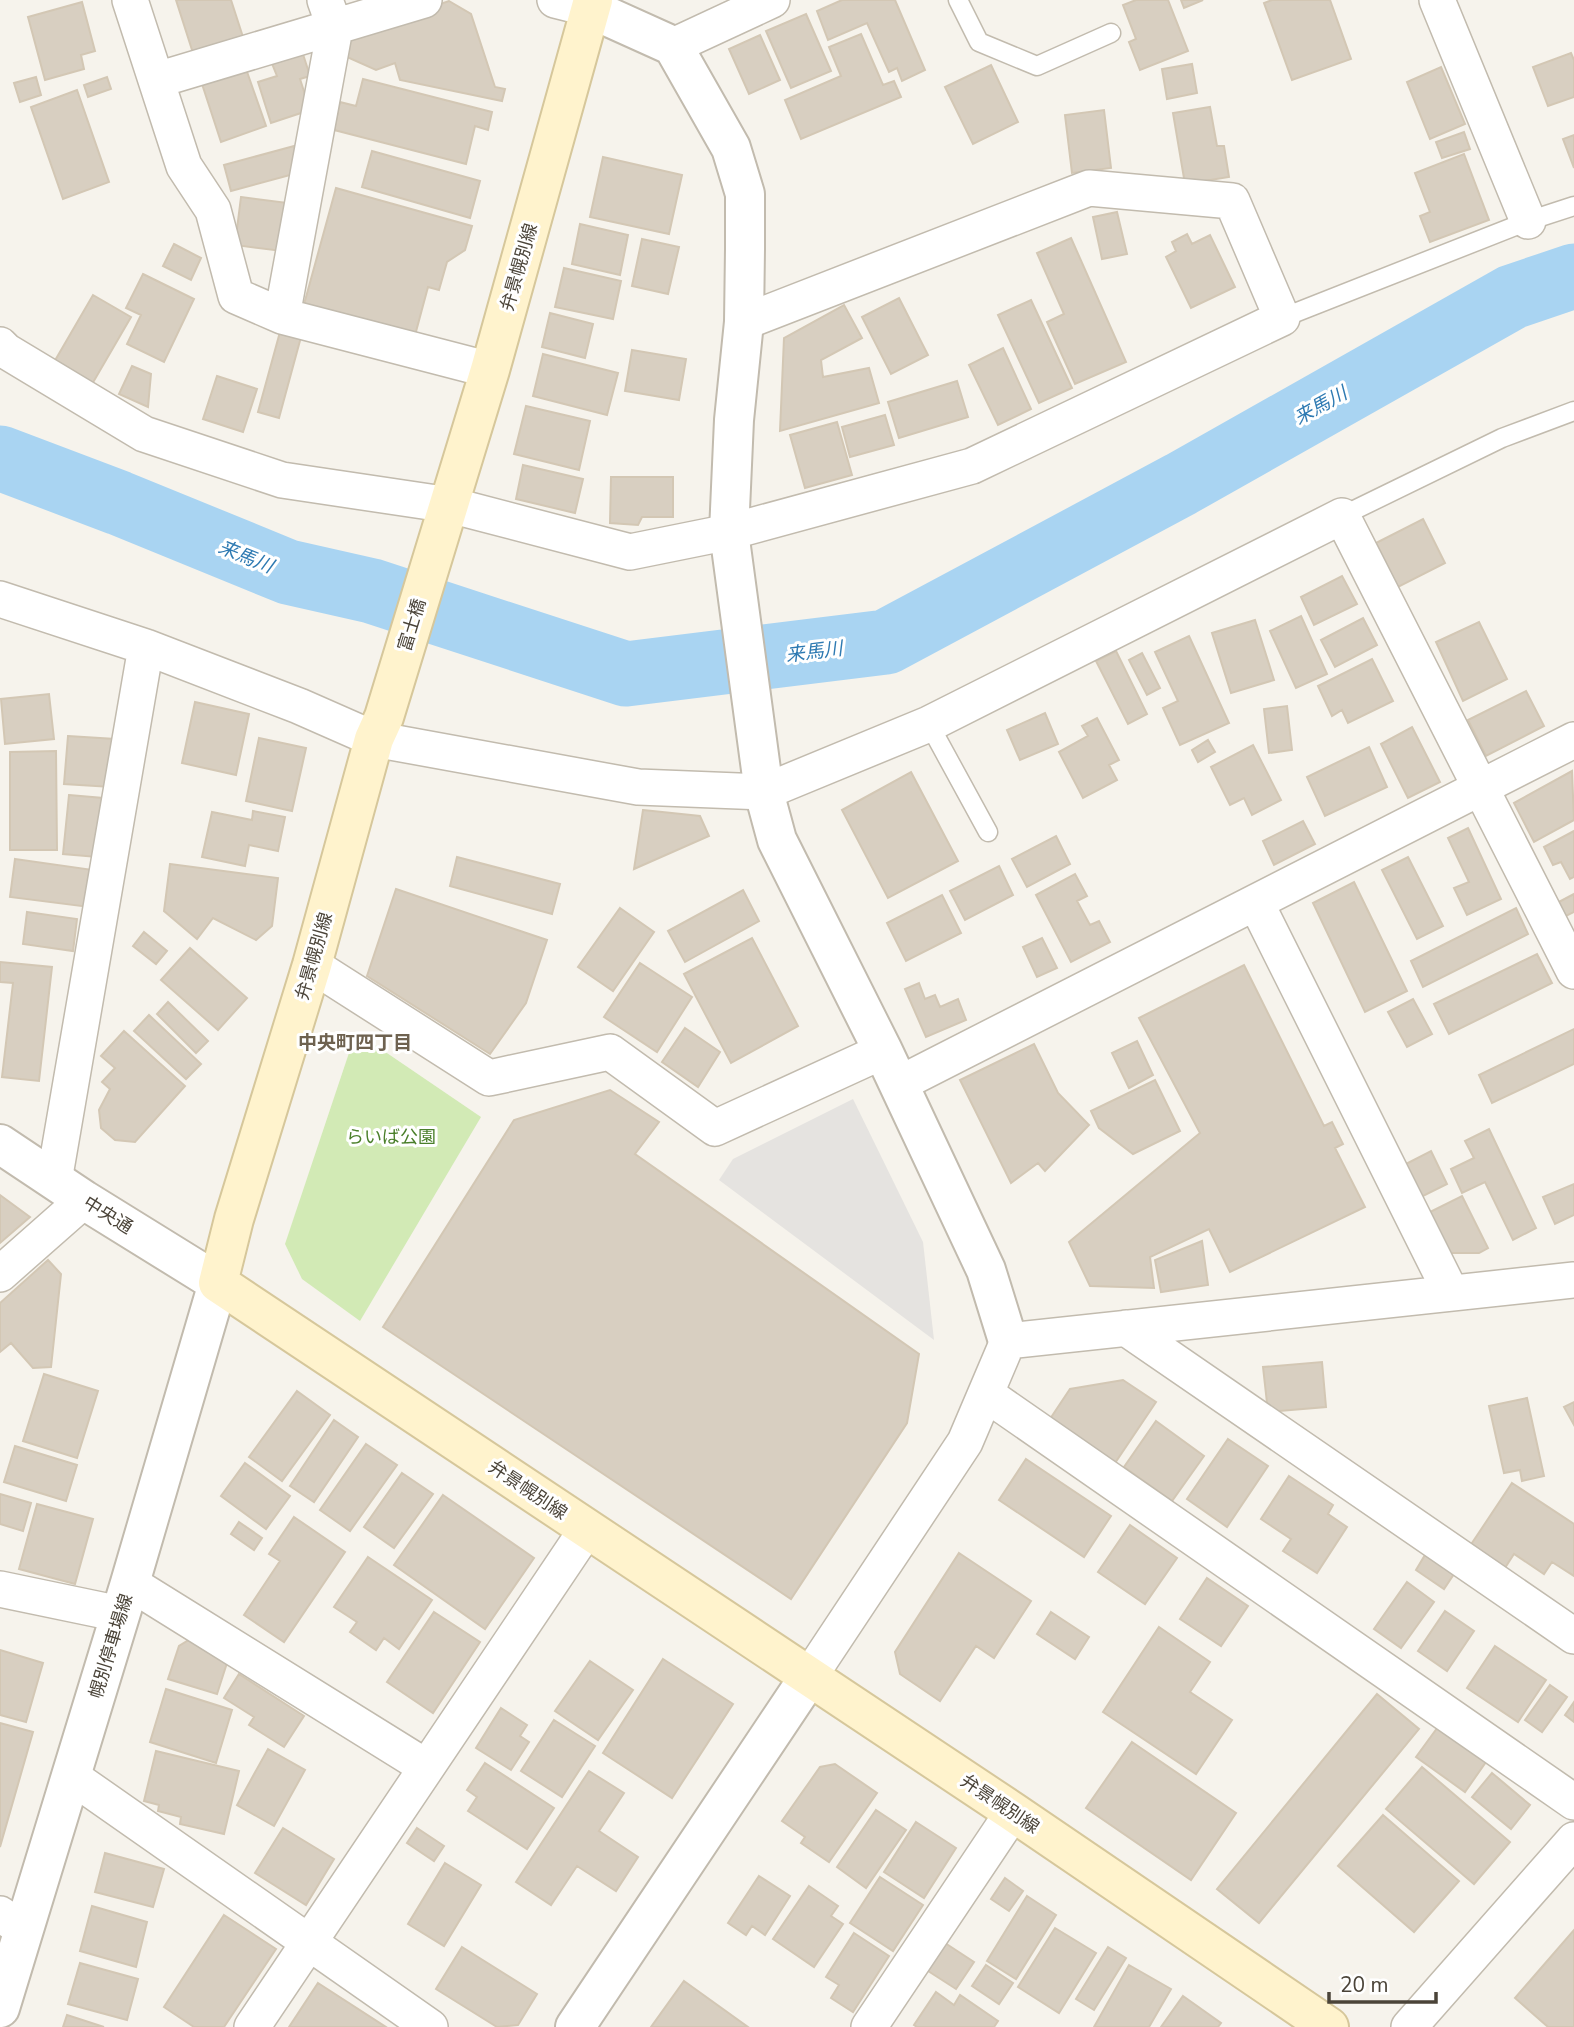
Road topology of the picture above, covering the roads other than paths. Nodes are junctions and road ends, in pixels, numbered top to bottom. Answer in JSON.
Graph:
{"nodes":[{"id":1,"x":130,"y":0,"type":"edge"},
{"id":2,"x":424,"y":0,"type":"edge"},
{"id":3,"x":772,"y":0,"type":"edge"},
{"id":4,"x":958,"y":0,"type":"edge"},
{"id":5,"x":1437,"y":0,"type":"edge"},
{"id":6,"x":579,"y":3,"type":"edge"},
{"id":7,"x":330,"y":14,"type":"edge"},
{"id":8,"x":1111,"y":33,"type":"dead end"},
{"id":9,"x":673,"y":46,"type":"junction"},
{"id":10,"x":157,"y":80,"type":"junction"},
{"id":11,"x":1574,"y":206,"type":"edge"},
{"id":12,"x":1528,"y":221,"type":"junction"},
{"id":13,"x":282,"y":316,"type":"junction"},
{"id":14,"x":1282,"y":318,"type":"junction"},
{"id":15,"x":744,"y":322,"type":"junction"},
{"id":16,"x":0,"y":345,"type":"edge"},
{"id":17,"x":490,"y":370,"type":"junction"},
{"id":18,"x":1574,"y":411,"type":"edge"},
{"id":19,"x":1342,"y":516,"type":"junction"},
{"id":20,"x":445,"y":519,"type":"junction"},
{"id":21,"x":731,"y":550,"type":"junction"},
{"id":22,"x":0,"y":599,"type":"edge"},
{"id":23,"x":146,"y":648,"type":"junction"},
{"id":24,"x":929,"y":724,"type":"junction"},
{"id":25,"x":379,"y":727,"type":"junction"},
{"id":26,"x":1574,"y":740,"type":"edge"},
{"id":27,"x":1482,"y":788,"type":"junction"},
{"id":28,"x":764,"y":792,"type":"junction"},
{"id":29,"x":989,"y":832,"type":"dead end"},
{"id":30,"x":1256,"y":903,"type":"junction"},
{"id":31,"x":312,"y":965,"type":"junction"},
{"id":32,"x":1574,"y":971,"type":"edge"},
{"id":33,"x":883,"y":1051,"type":"junction"},
{"id":34,"x":899,"y":1084,"type":"junction"},
{"id":35,"x":0,"y":1144,"type":"edge"},
{"id":36,"x":69,"y":1191,"type":"junction"},
{"id":37,"x":0,"y":1275,"type":"edge"},
{"id":38,"x":1574,"y":1280,"type":"edge"},
{"id":39,"x":218,"y":1283,"type":"junction"},
{"id":40,"x":1451,"y":1293,"type":"junction"},
{"id":41,"x":1126,"y":1328,"type":"junction"},
{"id":42,"x":1008,"y":1341,"type":"junction"},
{"id":43,"x":986,"y":1394,"type":"junction"},
{"id":44,"x":587,"y":1529,"type":"junction"},
{"id":45,"x":0,"y":1589,"type":"edge"},
{"id":46,"x":125,"y":1598,"type":"junction"},
{"id":47,"x":1574,"y":1636,"type":"edge"},
{"id":48,"x":808,"y":1677,"type":"junction"},
{"id":49,"x":426,"y":1767,"type":"junction"},
{"id":50,"x":71,"y":1776,"type":"junction"},
{"id":51,"x":1574,"y":1802,"type":"edge"},
{"id":52,"x":1013,"y":1812,"type":"junction"},
{"id":53,"x":1574,"y":1840,"type":"edge"},
{"id":54,"x":12,"y":1922,"type":"edge"},
{"id":55,"x":308,"y":1942,"type":"junction"},
{"id":56,"x":0,"y":2008,"type":"edge"},
{"id":57,"x":252,"y":2027,"type":"edge"},
{"id":58,"x":430,"y":2027,"type":"edge"},
{"id":59,"x":575,"y":2027,"type":"edge"},
{"id":60,"x":869,"y":2027,"type":"edge"},
{"id":61,"x":1329,"y":2027,"type":"edge"},
{"id":62,"x":1409,"y":2027,"type":"edge"}],
"edges":[{"from":1,"to":10,"type":"street"},
{"from":2,"to":7,"type":"street"},
{"from":3,"to":9,"type":"street"},
{"from":4,"to":8,"type":"lane"},
{"from":5,"to":12,"type":"street"},
{"from":6,"to":9,"type":"street"},
{"from":6,"to":17,"type":"main road","name":"弁景幌別線"},
{"from":7,"to":10,"type":"street"},
{"from":7,"to":13,"type":"street"},
{"from":9,"to":15,"type":"street"},
{"from":10,"to":13,"type":"street"},
{"from":11,"to":12,"type":"lane"},
{"from":12,"to":14,"type":"lane"},
{"from":13,"to":17,"type":"street"},
{"from":14,"to":15,"type":"street"},
{"from":14,"to":21,"type":"street"},
{"from":15,"to":21,"type":"street"},
{"from":16,"to":20,"type":"street"},
{"from":17,"to":20,"type":"main road","name":"弁景幌別線"},
{"from":18,"to":19,"type":"lane"},
{"from":19,"to":24,"type":"street"},
{"from":19,"to":27,"type":"street"},
{"from":20,"to":21,"type":"street"},
{"from":20,"to":25,"type":"main road","name":"富士橋"},
{"from":21,"to":28,"type":"street"},
{"from":22,"to":23,"type":"street"},
{"from":23,"to":25,"type":"street"},
{"from":23,"to":36,"type":"street"},
{"from":24,"to":28,"type":"street"},
{"from":24,"to":29,"type":"lane"},
{"from":25,"to":28,"type":"street"},
{"from":25,"to":31,"type":"main road","name":"弁景幌別線"},
{"from":26,"to":27,"type":"street"},
{"from":27,"to":30,"type":"street"},
{"from":27,"to":32,"type":"street"},
{"from":28,"to":33,"type":"street"},
{"from":30,"to":34,"type":"street"},
{"from":30,"to":40,"type":"street"},
{"from":31,"to":33,"type":"street"},
{"from":31,"to":39,"type":"main road","name":"弁景幌別線"},
{"from":33,"to":34,"type":"street"},
{"from":34,"to":42,"type":"street"},
{"from":35,"to":36,"type":"street","name":"中央通"},
{"from":36,"to":37,"type":"street"},
{"from":36,"to":39,"type":"street","name":"中央通"},
{"from":38,"to":40,"type":"street"},
{"from":39,"to":44,"type":"main road","name":"弁景幌別線"},
{"from":39,"to":46,"type":"street","name":"幌別停車場線"},
{"from":40,"to":41,"type":"street"},
{"from":41,"to":42,"type":"street"},
{"from":41,"to":47,"type":"street"},
{"from":42,"to":43,"type":"street"},
{"from":43,"to":48,"type":"street"},
{"from":43,"to":51,"type":"street"},
{"from":44,"to":48,"type":"main road","name":"弁景幌別線"},
{"from":44,"to":49,"type":"street"},
{"from":45,"to":46,"type":"street"},
{"from":46,"to":49,"type":"street"},
{"from":46,"to":50,"type":"street","name":"幌別停車場線"},
{"from":48,"to":52,"type":"main road","name":"弁景幌別線"},
{"from":48,"to":59,"type":"street"},
{"from":49,"to":55,"type":"street"},
{"from":50,"to":54,"type":"street","name":"幌別停車場線"},
{"from":50,"to":55,"type":"street"},
{"from":52,"to":60,"type":"street"},
{"from":52,"to":61,"type":"main road","name":"弁景幌別線"},
{"from":53,"to":62,"type":"street"},
{"from":54,"to":56,"type":"street","name":"幌別停車場線"},
{"from":55,"to":57,"type":"street"},
{"from":55,"to":58,"type":"street"}]}
